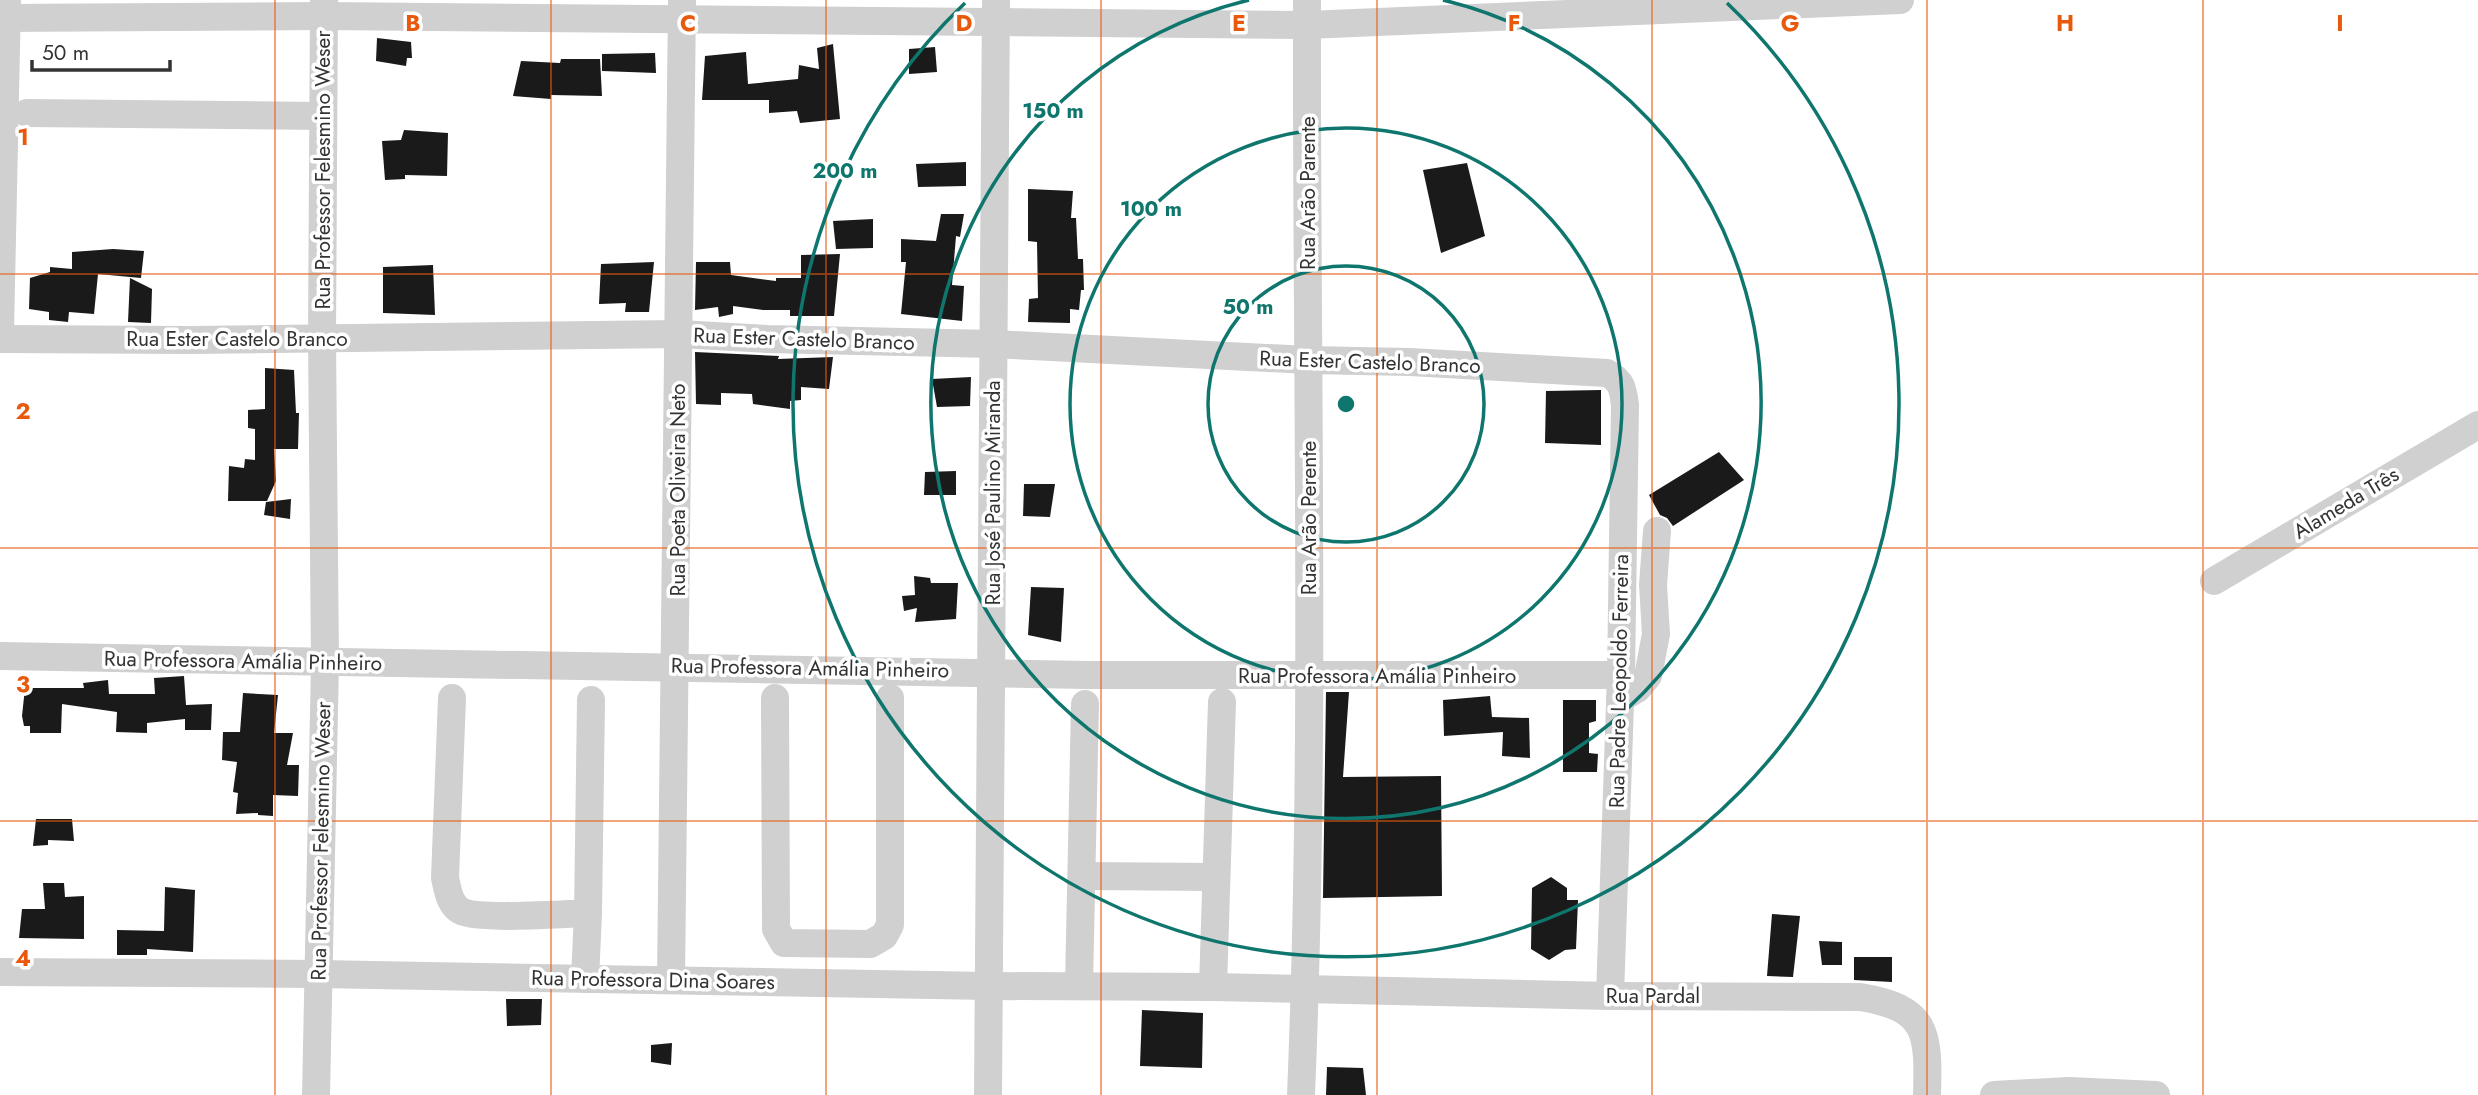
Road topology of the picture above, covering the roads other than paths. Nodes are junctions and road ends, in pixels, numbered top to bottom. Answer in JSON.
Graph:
{"nodes":[{"id":1,"x":1899,"y":0,"type":"edge"},
{"id":2,"x":324,"y":8,"type":"edge"},
{"id":3,"x":682,"y":9,"type":"edge"},
{"id":4,"x":4,"y":12,"type":"edge"},
{"id":5,"x":996,"y":12,"type":"edge"},
{"id":6,"x":1307,"y":13,"type":"edge"},
{"id":7,"x":27,"y":113,"type":"dead end"},
{"id":8,"x":323,"y":116,"type":"junction"},
{"id":9,"x":0,"y":333,"type":"edge"},
{"id":10,"x":679,"y":334,"type":"junction"},
{"id":11,"x":0,"y":339,"type":"edge"},
{"id":12,"x":322,"y":339,"type":"junction"},
{"id":13,"x":994,"y":344,"type":"junction"},
{"id":14,"x":1308,"y":360,"type":"junction"},
{"id":15,"x":1607,"y":373,"type":"joint"},
{"id":16,"x":2478,"y":425,"type":"edge"},
{"id":17,"x":1657,"y":531,"type":"dead end"},
{"id":18,"x":2214,"y":581,"type":"dead end"},
{"id":19,"x":0,"y":656,"type":"edge"},
{"id":20,"x":325,"y":663,"type":"junction"},
{"id":21,"x":676,"y":666,"type":"junction"},
{"id":22,"x":992,"y":671,"type":"junction"},
{"id":23,"x":1310,"y":676,"type":"junction"},
{"id":24,"x":1620,"y":687,"type":"junction"},
{"id":25,"x":452,"y":698,"type":"dead end"},
{"id":26,"x":775,"y":698,"type":"dead end"},
{"id":27,"x":890,"y":698,"type":"dead end"},
{"id":28,"x":591,"y":700,"type":"dead end"},
{"id":29,"x":1222,"y":702,"type":"dead end"},
{"id":30,"x":1085,"y":704,"type":"dead end"},
{"id":31,"x":1082,"y":876,"type":"junction"},
{"id":32,"x":1216,"y":877,"type":"junction"},
{"id":33,"x":587,"y":913,"type":"junction"},
{"id":34,"x":805,"y":943,"type":"junction"},
{"id":35,"x":855,"y":944,"type":"junction"},
{"id":36,"x":0,"y":972,"type":"edge"},
{"id":37,"x":319,"y":974,"type":"junction"},
{"id":38,"x":585,"y":979,"type":"junction"},
{"id":39,"x":671,"y":980,"type":"junction"},
{"id":40,"x":803,"y":982,"type":"junction"},
{"id":41,"x":855,"y":982,"type":"junction"},
{"id":42,"x":1079,"y":985,"type":"junction"},
{"id":43,"x":989,"y":986,"type":"junction"},
{"id":44,"x":1213,"y":987,"type":"junction"},
{"id":45,"x":1306,"y":989,"type":"junction"},
{"id":46,"x":1610,"y":996,"type":"junction"},
{"id":47,"x":316,"y":1095,"type":"edge"},
{"id":48,"x":988,"y":1095,"type":"edge"},
{"id":49,"x":1301,"y":1095,"type":"edge"},
{"id":50,"x":1927,"y":1095,"type":"edge"},
{"id":51,"x":1994,"y":1095,"type":"edge"},
{"id":52,"x":2156,"y":1095,"type":"edge"}],
"edges":[{"from":1,"to":6,"type":"street"},
{"from":2,"to":3,"type":"street"},
{"from":2,"to":4,"type":"street"},
{"from":2,"to":8,"type":"street","name":"Rua Professor Felesmino Weser"},
{"from":3,"to":5,"type":"street"},
{"from":3,"to":10,"type":"street","name":"Rua Poeta Oliveira Neto"},
{"from":4,"to":9,"type":"street"},
{"from":5,"to":6,"type":"street"},
{"from":5,"to":13,"type":"street","name":"Rua José Paulino Miranda"},
{"from":6,"to":14,"type":"street","name":"Rua Arão Parente"},
{"from":7,"to":8,"type":"street"},
{"from":8,"to":12,"type":"street","name":"Rua Professor Felesmino Weser"},
{"from":10,"to":12,"type":"street","name":"Rua Ester Castelo Branco"},
{"from":10,"to":13,"type":"street","name":"Rua Ester Castelo Branco"},
{"from":10,"to":21,"type":"street","name":"Rua Poeta Oliveira Neto"},
{"from":11,"to":12,"type":"street","name":"Rua Ester Castelo Branco"},
{"from":12,"to":20,"type":"street","name":"Rua Professor Felesmino Weser"},
{"from":13,"to":14,"type":"street","name":"Rua Ester Castelo Branco"},
{"from":13,"to":22,"type":"street","name":"Rua José Paulino Miranda"},
{"from":14,"to":15,"type":"street","name":"Rua Ester Castelo Branco"},
{"from":14,"to":23,"type":"street","name":"Rua Arão Perente"},
{"from":15,"to":24,"type":"street","name":"Rua Padre Leopoldo Ferreira"},
{"from":16,"to":18,"type":"street","name":"Alameda Três"},
{"from":17,"to":24,"type":"street"},
{"from":19,"to":20,"type":"street","name":"Rua Professora Amália Pinheiro"},
{"from":20,"to":21,"type":"street","name":"Rua Professora Amália Pinheiro"},
{"from":20,"to":37,"type":"street","name":"Rua Professor Felesmino Weser"},
{"from":21,"to":22,"type":"street","name":"Rua Professora Amália Pinheiro"},
{"from":21,"to":39,"type":"street","name":"Rua Poeta Oliveira Neto"},
{"from":22,"to":23,"type":"street","name":"Rua Professora Amália Pinheiro"},
{"from":22,"to":43,"type":"street","name":"Rua José Paulino Miranda"},
{"from":23,"to":24,"type":"street","name":"Rua Professora Amália Pinheiro"},
{"from":23,"to":45,"type":"street"},
{"from":24,"to":46,"type":"street","name":"Rua Padre Leopoldo Ferreira"},
{"from":25,"to":33,"type":"street"},
{"from":26,"to":34,"type":"street"},
{"from":27,"to":35,"type":"street"},
{"from":28,"to":33,"type":"street"},
{"from":29,"to":32,"type":"street"},
{"from":30,"to":31,"type":"street"},
{"from":31,"to":32,"type":"street"},
{"from":31,"to":42,"type":"street"},
{"from":32,"to":44,"type":"street"},
{"from":33,"to":38,"type":"street"},
{"from":34,"to":35,"type":"street"},
{"from":34,"to":40,"type":"street"},
{"from":35,"to":41,"type":"street"},
{"from":36,"to":37,"type":"street","name":"Rua Professora Dina Soares"},
{"from":37,"to":38,"type":"street","name":"Rua Professora Dina Soares"},
{"from":37,"to":47,"type":"street","name":"Rua Professor Felesmino Weser"},
{"from":38,"to":39,"type":"street","name":"Rua Professora Dina Soares"},
{"from":39,"to":40,"type":"street","name":"Rua Professora Dina Soares"},
{"from":40,"to":41,"type":"street","name":"Rua Professora Dina Soares"},
{"from":41,"to":43,"type":"street","name":"Rua Professora Dina Soares"},
{"from":42,"to":43,"type":"street","name":"Rua Professora Dina Soares"},
{"from":42,"to":44,"type":"street","name":"Rua Professora Dina Soares"},
{"from":43,"to":48,"type":"street","name":"Rua José Paulino Miranda"},
{"from":44,"to":45,"type":"street","name":"Rua Professora Dina Soares"},
{"from":45,"to":46,"type":"street","name":"Rua Pardal"},
{"from":45,"to":49,"type":"street"},
{"from":46,"to":50,"type":"street","name":"Rua Pardal"},
{"from":51,"to":52,"type":"street"}]}
